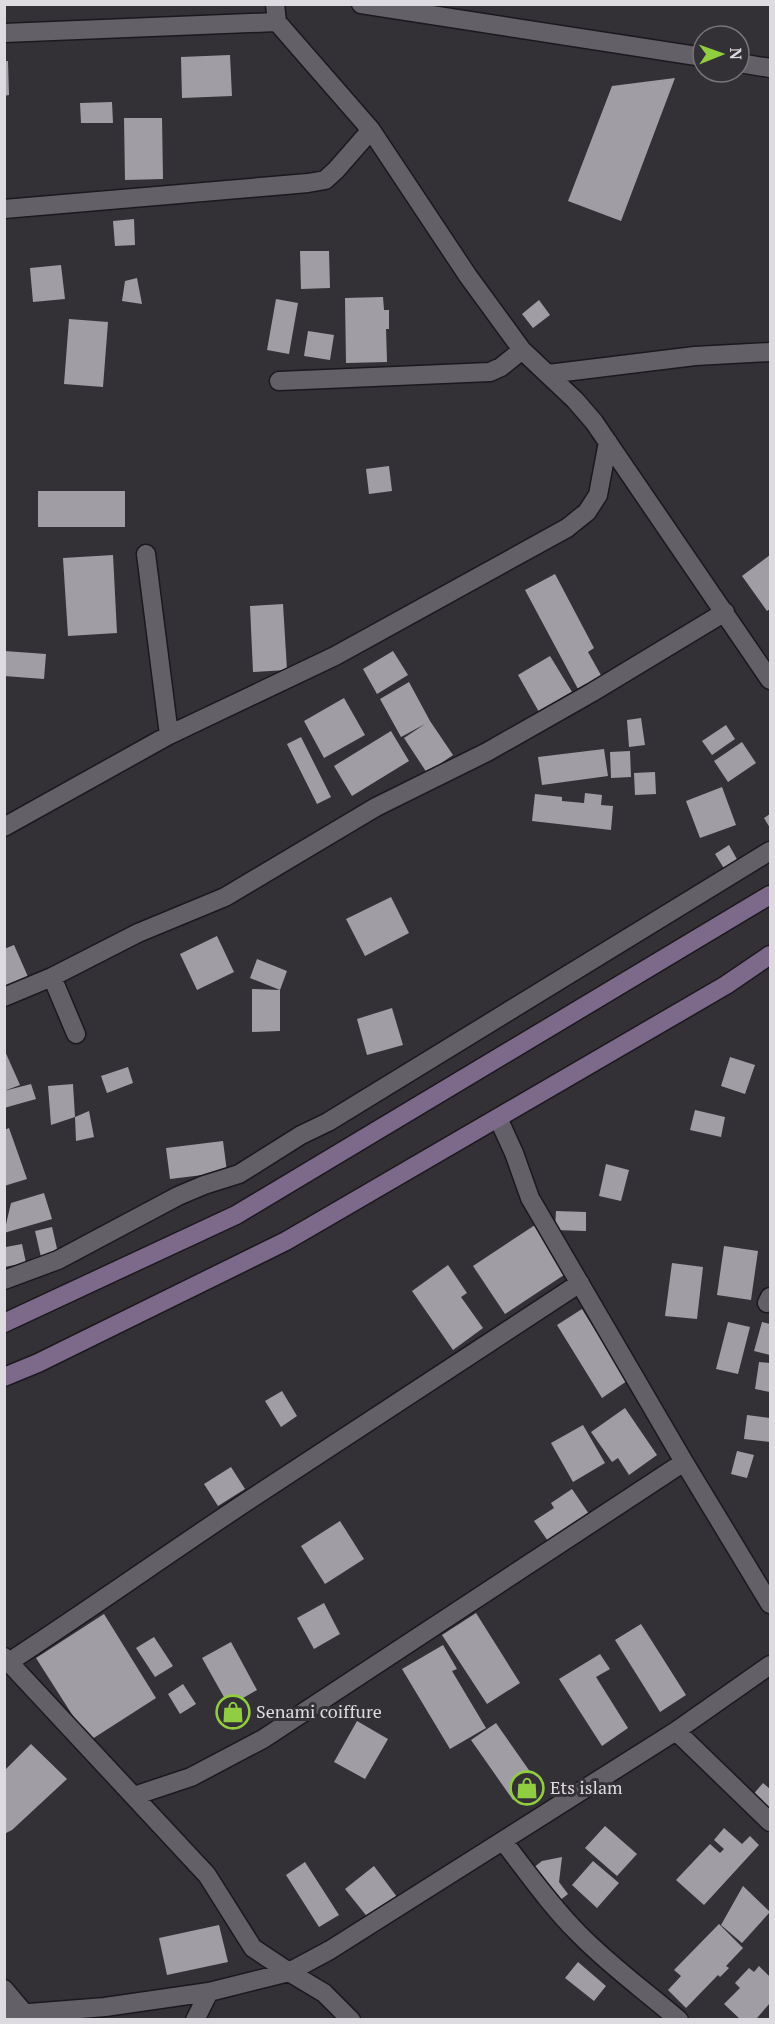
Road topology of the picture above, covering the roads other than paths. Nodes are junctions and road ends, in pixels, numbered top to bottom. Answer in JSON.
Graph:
{"nodes":[{"id":1,"x":361,"y":4,"type":"edge"},
{"id":2,"x":276,"y":14,"type":"edge"},
{"id":3,"x":4,"y":33,"type":"edge"},
{"id":4,"x":691,"y":55,"type":"edge"},
{"id":5,"x":751,"y":65,"type":"edge"},
{"id":6,"x":771,"y":68,"type":"edge"},
{"id":7,"x":371,"y":130,"type":"junction"},
{"id":8,"x":4,"y":209,"type":"edge"},
{"id":9,"x":522,"y":350,"type":"junction"},
{"id":10,"x":771,"y":352,"type":"edge"},
{"id":11,"x":548,"y":374,"type":"junction"},
{"id":12,"x":279,"y":381,"type":"dead end"},
{"id":13,"x":608,"y":442,"type":"junction"},
{"id":14,"x":146,"y":554,"type":"dead end"},
{"id":15,"x":725,"y":612,"type":"junction"},
{"id":16,"x":771,"y":680,"type":"edge"},
{"id":17,"x":169,"y":735,"type":"junction"},
{"id":18,"x":4,"y":827,"type":"edge"},
{"id":19,"x":771,"y":851,"type":"edge"},
{"id":20,"x":771,"y":895,"type":"edge"},
{"id":21,"x":771,"y":955,"type":"edge"},
{"id":22,"x":52,"y":977,"type":"junction"},
{"id":23,"x":4,"y":997,"type":"edge"},
{"id":24,"x":76,"y":1034,"type":"dead end"},
{"id":25,"x":498,"y":1118,"type":"junction"},
{"id":26,"x":4,"y":1280,"type":"edge"},
{"id":27,"x":580,"y":1283,"type":"junction"},
{"id":28,"x":4,"y":1323,"type":"edge"},
{"id":29,"x":4,"y":1377,"type":"edge"},
{"id":30,"x":684,"y":1462,"type":"junction"},
{"id":31,"x":771,"y":1604,"type":"edge"},
{"id":32,"x":6,"y":1661,"type":"edge"},
{"id":33,"x":771,"y":1665,"type":"edge"},
{"id":34,"x":676,"y":1731,"type":"junction"},
{"id":35,"x":134,"y":1796,"type":"junction"},
{"id":36,"x":771,"y":1822,"type":"edge"},
{"id":37,"x":502,"y":1841,"type":"junction"},
{"id":38,"x":289,"y":1972,"type":"junction"},
{"id":39,"x":4,"y":1989,"type":"edge"},
{"id":40,"x":209,"y":1992,"type":"junction"},
{"id":41,"x":25,"y":2014,"type":"junction"},
{"id":42,"x":4,"y":2016,"type":"edge"},
{"id":43,"x":195,"y":2019,"type":"edge"},
{"id":44,"x":351,"y":2019,"type":"edge"},
{"id":45,"x":679,"y":2019,"type":"edge"}],
"edges":[{"from":1,"to":4,"type":"street"},
{"from":2,"to":3,"type":"street"},
{"from":2,"to":7,"type":"street"},
{"from":5,"to":6,"type":"street"},
{"from":7,"to":8,"type":"street"},
{"from":7,"to":9,"type":"street"},
{"from":9,"to":11,"type":"street"},
{"from":9,"to":12,"type":"street"},
{"from":10,"to":11,"type":"street"},
{"from":11,"to":13,"type":"street"},
{"from":13,"to":15,"type":"street"},
{"from":13,"to":17,"type":"street"},
{"from":14,"to":17,"type":"street"},
{"from":15,"to":16,"type":"street"},
{"from":15,"to":22,"type":"street"},
{"from":17,"to":18,"type":"street"},
{"from":19,"to":26,"type":"street"},
{"from":20,"to":28,"type":"main road"},
{"from":21,"to":25,"type":"main road"},
{"from":22,"to":23,"type":"street"},
{"from":22,"to":24,"type":"street"},
{"from":25,"to":27,"type":"street"},
{"from":25,"to":29,"type":"main road"},
{"from":27,"to":30,"type":"street"},
{"from":27,"to":32,"type":"street"},
{"from":30,"to":31,"type":"street"},
{"from":30,"to":35,"type":"street"},
{"from":32,"to":35,"type":"street"},
{"from":33,"to":34,"type":"street"},
{"from":34,"to":36,"type":"street"},
{"from":34,"to":37,"type":"street"},
{"from":35,"to":38,"type":"street"},
{"from":37,"to":38,"type":"street"},
{"from":37,"to":45,"type":"street"},
{"from":38,"to":40,"type":"street"},
{"from":38,"to":44,"type":"street"},
{"from":39,"to":41,"type":"street"},
{"from":40,"to":41,"type":"street"},
{"from":40,"to":43,"type":"street"},
{"from":41,"to":42,"type":"street"}]}
